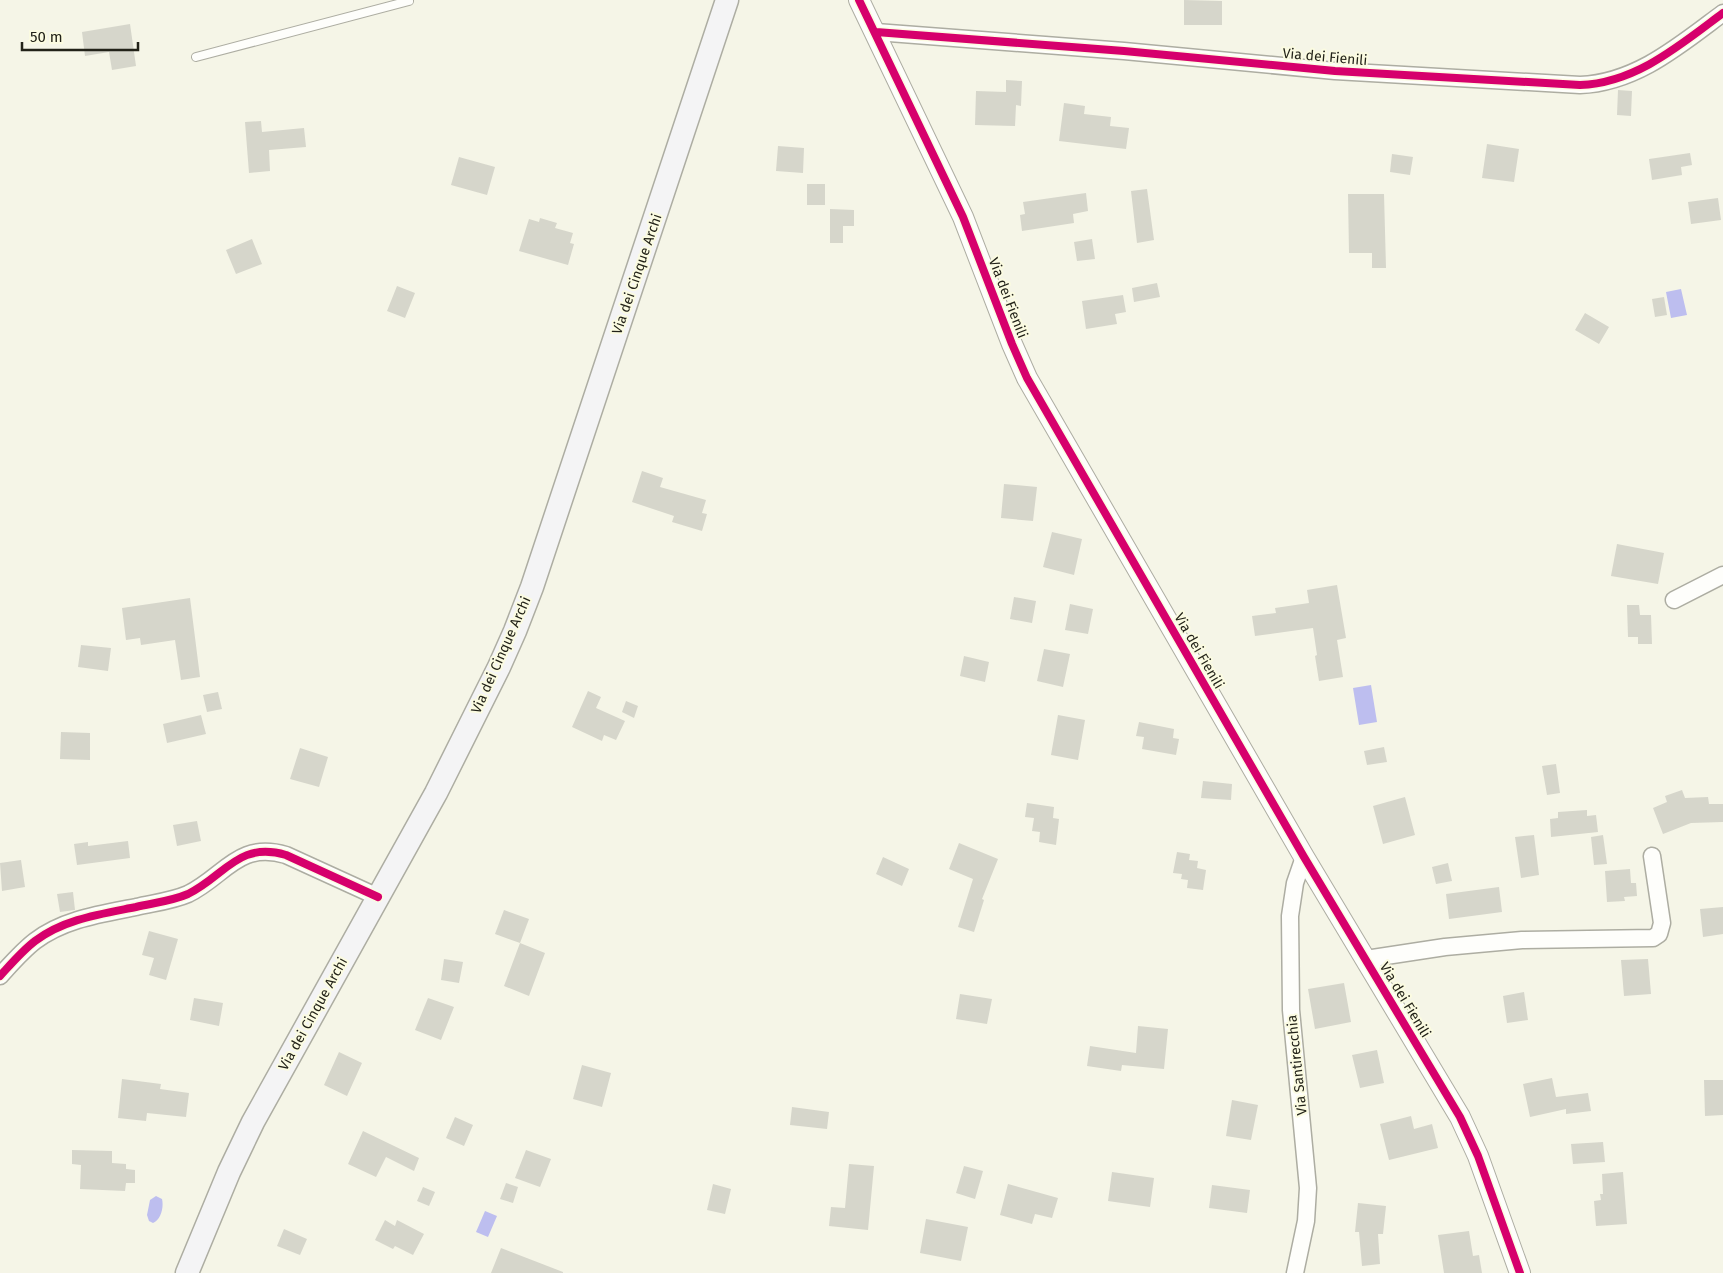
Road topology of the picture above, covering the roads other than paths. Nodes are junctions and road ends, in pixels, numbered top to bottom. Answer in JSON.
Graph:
{"nodes":[{"id":1,"x":411,"y":0,"type":"edge"},
{"id":2,"x":727,"y":0,"type":"edge"},
{"id":3,"x":859,"y":0,"type":"edge"},
{"id":4,"x":1723,"y":14,"type":"edge"},
{"id":5,"x":876,"y":32,"type":"junction"},
{"id":6,"x":196,"y":57,"type":"dead end"},
{"id":7,"x":1723,"y":576,"type":"edge"},
{"id":8,"x":1674,"y":600,"type":"dead end"},
{"id":9,"x":1304,"y":856,"type":"junction"},
{"id":10,"x":1652,"y":856,"type":"dead end"},
{"id":11,"x":378,"y":897,"type":"junction"},
{"id":12,"x":1366,"y":959,"type":"junction"},
{"id":13,"x":0,"y":976,"type":"edge"},
{"id":14,"x":187,"y":1273,"type":"edge"},
{"id":15,"x":1295,"y":1273,"type":"edge"},
{"id":16,"x":1520,"y":1273,"type":"edge"}],
"edges":[{"from":1,"to":6,"type":"lane"},
{"from":2,"to":11,"type":"main road","name":"Via dei Cinque Archi"},
{"from":3,"to":5,"type":"street","name":"Via dei Fienili"},
{"from":4,"to":5,"type":"street","name":"Via dei Fienili"},
{"from":5,"to":9,"type":"street","name":"Via dei Fienili"},
{"from":7,"to":8,"type":"street"},
{"from":9,"to":12,"type":"street","name":"Via dei Fienili"},
{"from":9,"to":15,"type":"street","name":"Via Santirecchia"},
{"from":10,"to":12,"type":"street"},
{"from":11,"to":13,"type":"street"},
{"from":11,"to":14,"type":"main road","name":"Via dei Cinque Archi"},
{"from":12,"to":16,"type":"street","name":"Via dei Fienili"}]}
